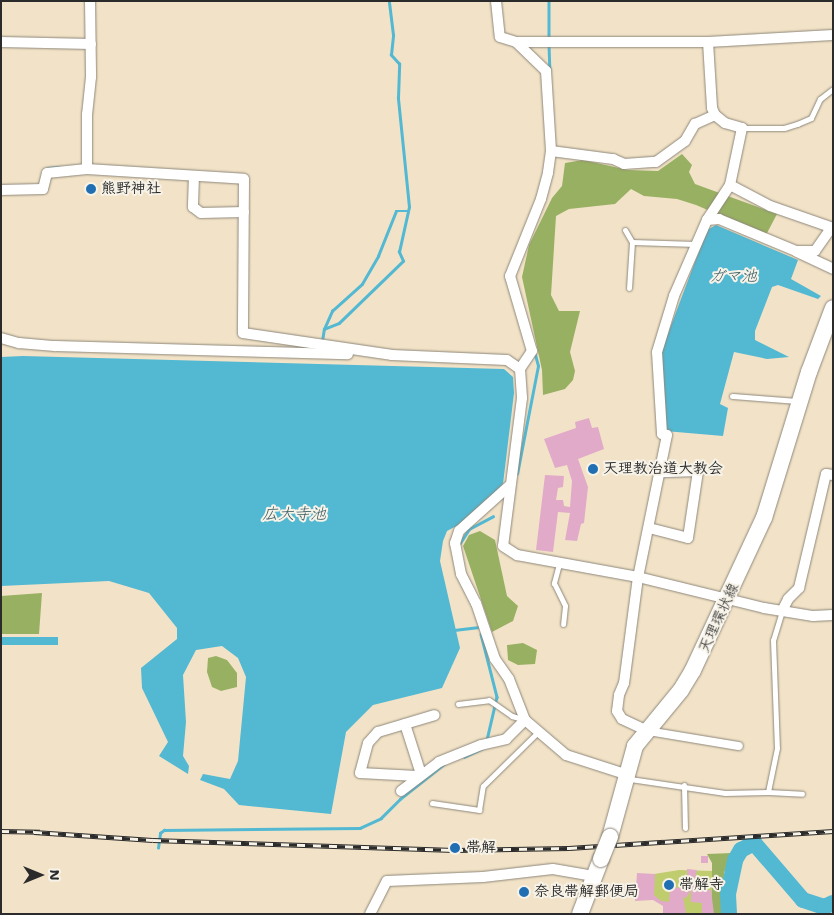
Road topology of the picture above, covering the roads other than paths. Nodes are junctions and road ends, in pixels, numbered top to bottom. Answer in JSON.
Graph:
{"nodes":[{"id":1,"x":90,"y":1,"type":"edge"},
{"id":2,"x":496,"y":1,"type":"edge"},
{"id":3,"x":833,"y":35,"type":"edge"},
{"id":4,"x":1,"y":42,"type":"edge"},
{"id":5,"x":516,"y":42,"type":"junction"},
{"id":6,"x":708,"y":42,"type":"junction"},
{"id":7,"x":90,"y":44,"type":"junction"},
{"id":8,"x":833,"y":89,"type":"edge"},
{"id":9,"x":715,"y":115,"type":"junction"},
{"id":10,"x":742,"y":128,"type":"junction"},
{"id":11,"x":555,"y":151,"type":"junction"},
{"id":12,"x":86,"y":169,"type":"junction"},
{"id":13,"x":194,"y":176,"type":"junction"},
{"id":14,"x":730,"y":185,"type":"junction"},
{"id":15,"x":1,"y":190,"type":"edge"},
{"id":16,"x":244,"y":212,"type":"junction"},
{"id":17,"x":707,"y":220,"type":"junction"},
{"id":18,"x":832,"y":228,"type":"edge"},
{"id":19,"x":625,"y":230,"type":"dead end"},
{"id":20,"x":632,"y":242,"type":"junction"},
{"id":21,"x":696,"y":244,"type":"junction"},
{"id":22,"x":796,"y":251,"type":"junction"},
{"id":23,"x":833,"y":268,"type":"edge"},
{"id":24,"x":629,"y":288,"type":"dead end"},
{"id":25,"x":833,"y":308,"type":"edge"},
{"id":26,"x":1,"y":338,"type":"edge"},
{"id":27,"x":392,"y":355,"type":"junction"},
{"id":28,"x":520,"y":369,"type":"junction"},
{"id":29,"x":732,"y":396,"type":"dead end"},
{"id":30,"x":801,"y":401,"type":"junction"},
{"id":31,"x":661,"y":472,"type":"junction"},
{"id":32,"x":833,"y":475,"type":"edge"},
{"id":33,"x":509,"y":486,"type":"junction"},
{"id":34,"x":649,"y":528,"type":"junction"},
{"id":35,"x":558,"y":564,"type":"junction"},
{"id":36,"x":638,"y":577,"type":"junction"},
{"id":37,"x":728,"y":600,"type":"junction"},
{"id":38,"x":782,"y":611,"type":"junction"},
{"id":39,"x":833,"y":615,"type":"edge"},
{"id":40,"x":563,"y":624,"type":"dead end"},
{"id":41,"x":458,"y":704,"type":"dead end"},
{"id":42,"x":435,"y":716,"type":"dead end"},
{"id":43,"x":525,"y":720,"type":"junction"},
{"id":44,"x":406,"y":724,"type":"junction"},
{"id":45,"x":646,"y":730,"type":"junction"},
{"id":46,"x":538,"y":732,"type":"junction"},
{"id":47,"x":739,"y":746,"type":"dead end"},
{"id":48,"x":419,"y":775,"type":"junction"},
{"id":49,"x":624,"y":776,"type":"junction"},
{"id":50,"x":684,"y":785,"type":"junction"},
{"id":51,"x":401,"y":791,"type":"dead end"},
{"id":52,"x":768,"y":792,"type":"junction"},
{"id":53,"x":802,"y":794,"type":"dead end"},
{"id":54,"x":432,"y":803,"type":"dead end"},
{"id":55,"x":685,"y":828,"type":"dead end"},
{"id":56,"x":593,"y":876,"type":"junction"},
{"id":57,"x":370,"y":914,"type":"edge"},
{"id":58,"x":580,"y":914,"type":"edge"}],
"edges":[{"from":1,"to":7,"type":"street"},
{"from":2,"to":5,"type":"street"},
{"from":3,"to":6,"type":"street"},
{"from":4,"to":7,"type":"street"},
{"from":5,"to":6,"type":"street"},
{"from":5,"to":11,"type":"street"},
{"from":6,"to":9,"type":"street"},
{"from":7,"to":12,"type":"street"},
{"from":8,"to":10,"type":"lane"},
{"from":9,"to":10,"type":"street"},
{"from":9,"to":11,"type":"street"},
{"from":10,"to":14,"type":"street"},
{"from":11,"to":28,"type":"street"},
{"from":12,"to":13,"type":"street"},
{"from":12,"to":15,"type":"street"},
{"from":13,"to":16,"type":"street"},
{"from":13,"to":16,"type":"street"},
{"from":14,"to":17,"type":"street"},
{"from":14,"to":18,"type":"street"},
{"from":16,"to":27,"type":"street"},
{"from":17,"to":21,"type":"street"},
{"from":17,"to":22,"type":"street"},
{"from":18,"to":22,"type":"street"},
{"from":19,"to":20,"type":"lane"},
{"from":20,"to":21,"type":"lane"},
{"from":20,"to":24,"type":"lane"},
{"from":21,"to":31,"type":"street"},
{"from":22,"to":23,"type":"street"},
{"from":25,"to":30,"type":"main road","name":"天理環状線"},
{"from":26,"to":27,"type":"street"},
{"from":27,"to":28,"type":"street"},
{"from":28,"to":33,"type":"street"},
{"from":29,"to":30,"type":"lane"},
{"from":30,"to":37,"type":"main road","name":"天理環状線"},
{"from":31,"to":34,"type":"street"},
{"from":31,"to":34,"type":"street"},
{"from":32,"to":38,"type":"street"},
{"from":33,"to":35,"type":"street"},
{"from":33,"to":43,"type":"street"},
{"from":34,"to":36,"type":"street"},
{"from":35,"to":36,"type":"street"},
{"from":35,"to":40,"type":"lane"},
{"from":36,"to":37,"type":"street"},
{"from":36,"to":45,"type":"street"},
{"from":37,"to":38,"type":"street"},
{"from":37,"to":45,"type":"main road","name":"天理環状線"},
{"from":38,"to":39,"type":"street"},
{"from":38,"to":52,"type":"lane"},
{"from":41,"to":43,"type":"lane"},
{"from":42,"to":44,"type":"street"},
{"from":43,"to":46,"type":"street"},
{"from":43,"to":48,"type":"street"},
{"from":44,"to":48,"type":"street"},
{"from":44,"to":48,"type":"street"},
{"from":45,"to":47,"type":"street"},
{"from":45,"to":49,"type":"main road","name":"天理環状線"},
{"from":46,"to":49,"type":"street"},
{"from":46,"to":54,"type":"lane"},
{"from":48,"to":51,"type":"street"},
{"from":49,"to":50,"type":"lane"},
{"from":49,"to":56,"type":"main road","name":"天理環状線","bridge":true},
{"from":50,"to":52,"type":"lane"},
{"from":50,"to":55,"type":"lane"},
{"from":52,"to":53,"type":"lane"},
{"from":56,"to":57,"type":"street"},
{"from":56,"to":58,"type":"main road","name":"天理環状線"}]}
